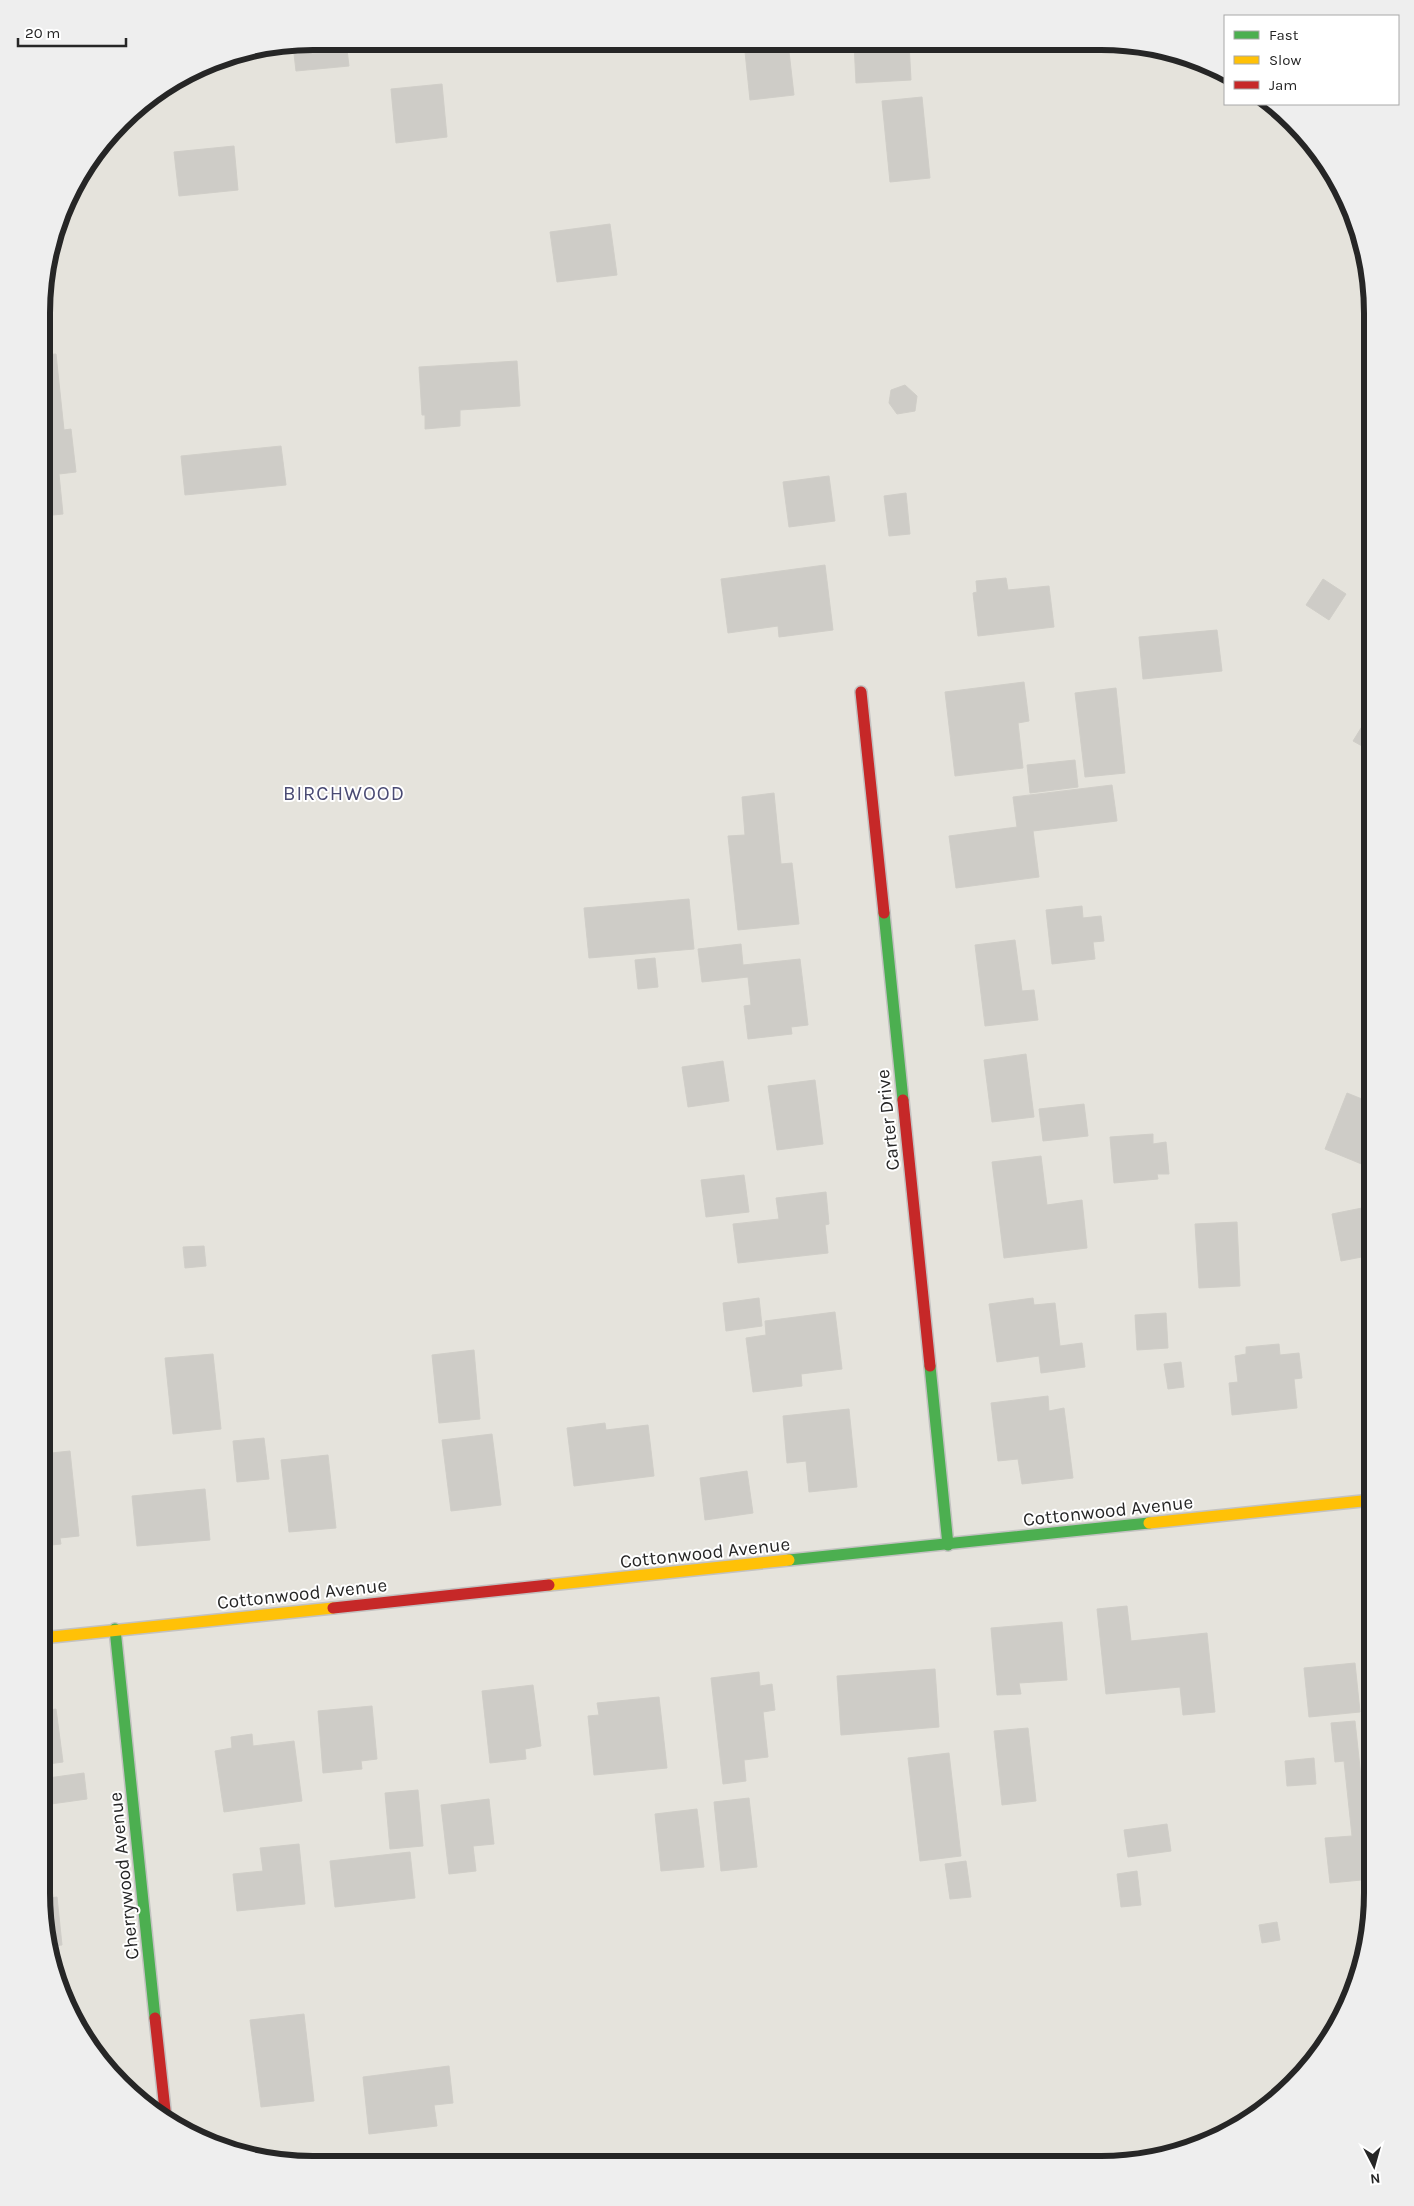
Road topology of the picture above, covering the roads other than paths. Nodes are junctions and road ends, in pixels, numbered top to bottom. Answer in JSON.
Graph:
{"nodes":[{"id":1,"x":861,"y":692,"type":"dead end"},
{"id":2,"x":1364,"y":1501,"type":"edge"},
{"id":3,"x":948,"y":1545,"type":"junction"},
{"id":4,"x":115,"y":1629,"type":"junction"},
{"id":5,"x":50,"y":1637,"type":"edge"},
{"id":6,"x":165,"y":2111,"type":"edge"}],
"edges":[{"from":1,"to":3,"type":"street","name":"Carter Drive"},
{"from":2,"to":3,"type":"street","name":"Cottonwood Avenue"},
{"from":3,"to":4,"type":"street","name":"Cottonwood Avenue"},
{"from":4,"to":5,"type":"street","name":"Cottonwood Avenue"},
{"from":4,"to":6,"type":"street","name":"Cherrywood Avenue"}]}
